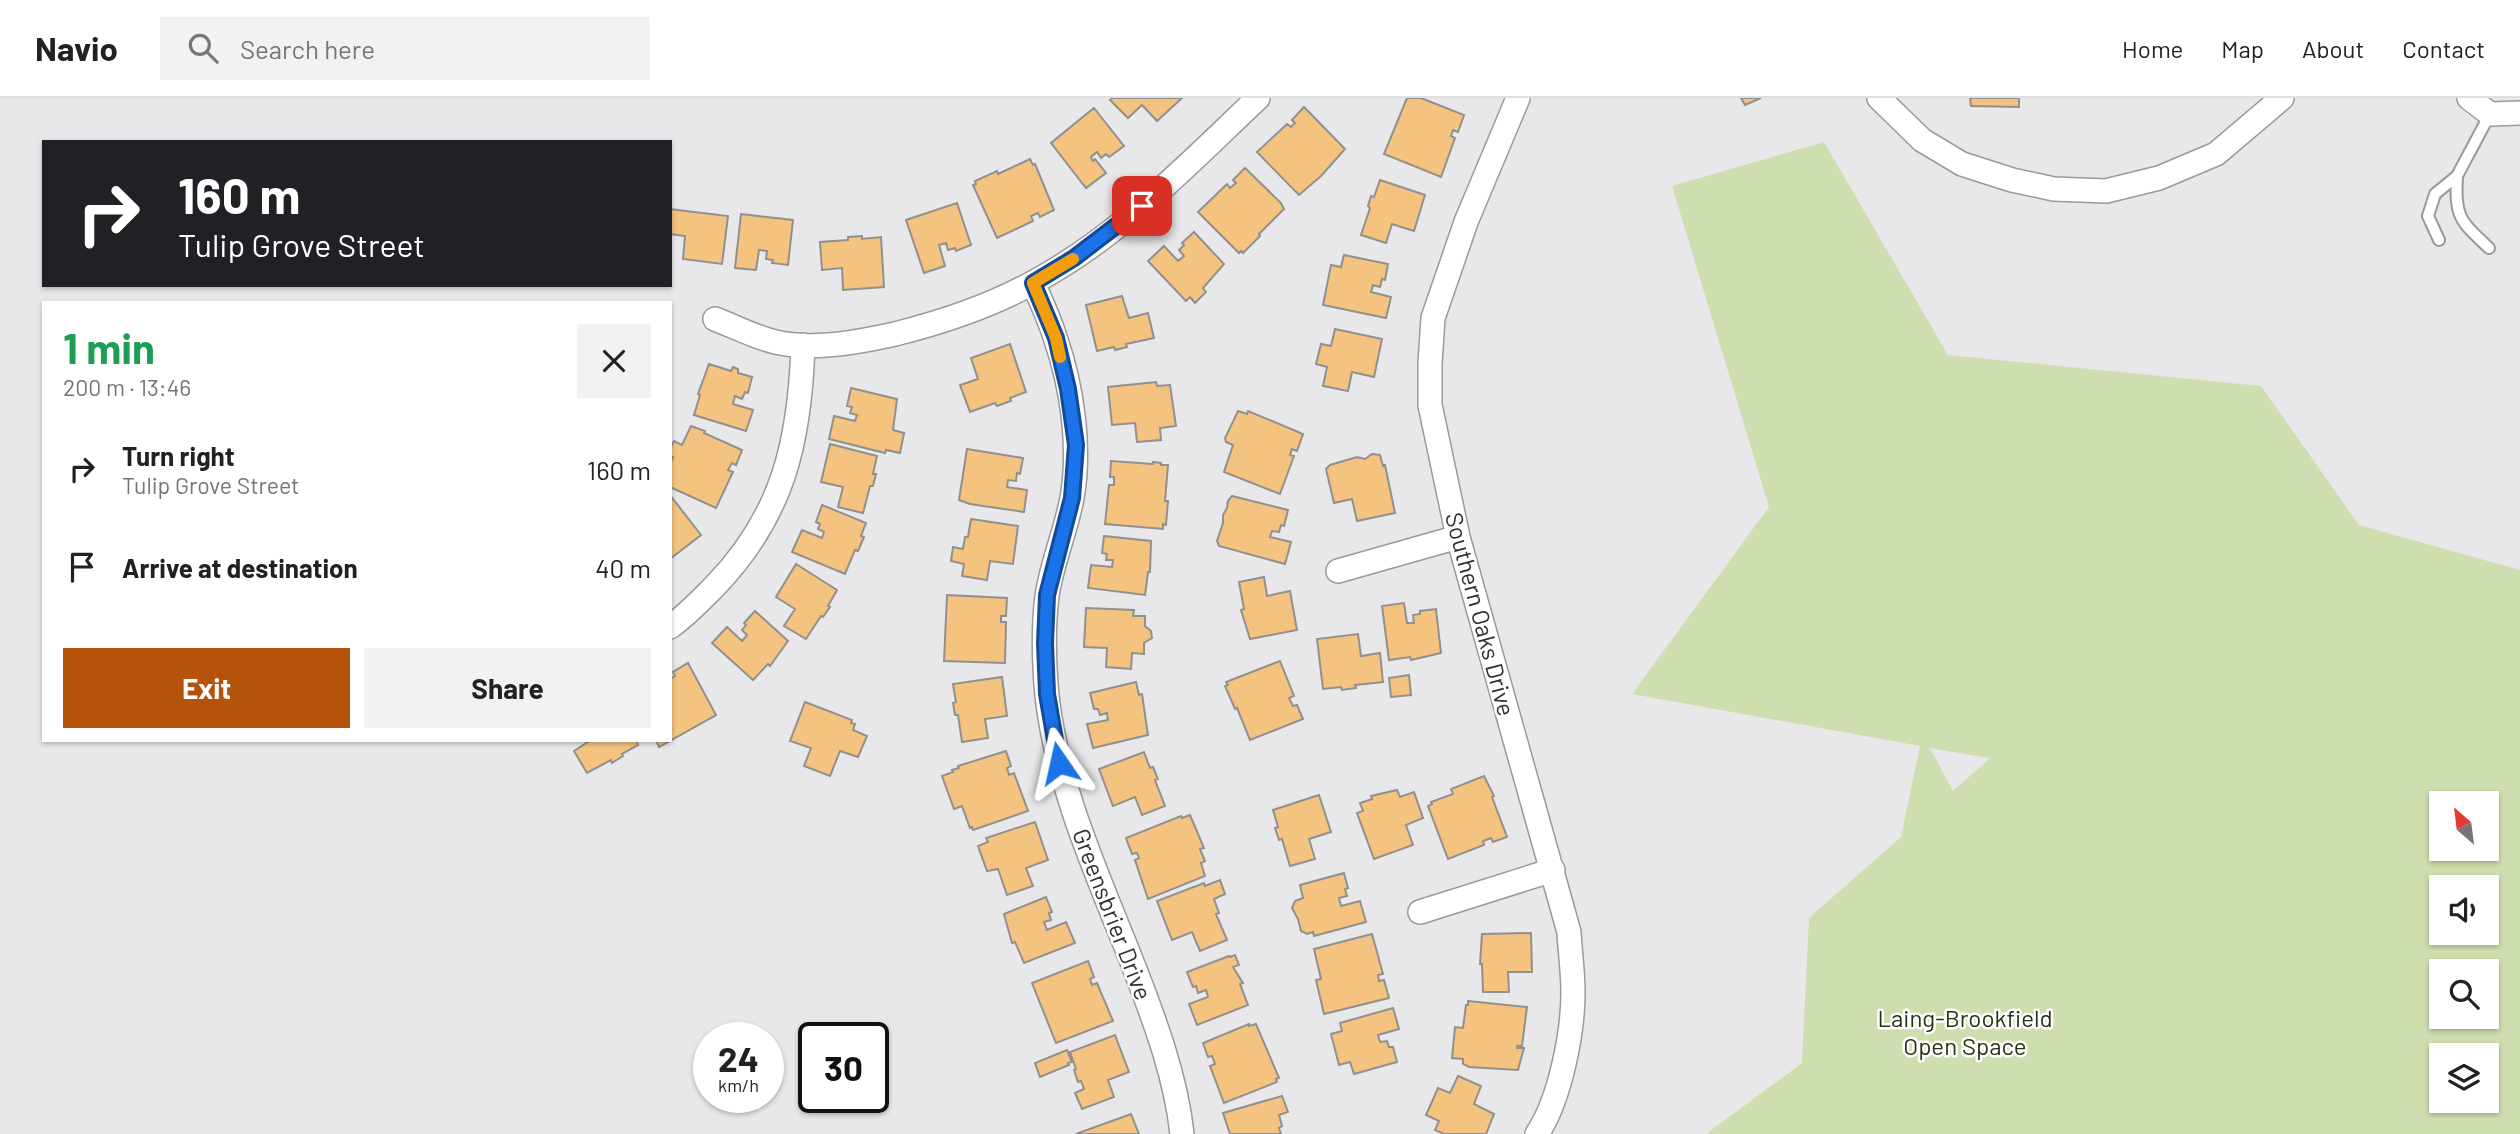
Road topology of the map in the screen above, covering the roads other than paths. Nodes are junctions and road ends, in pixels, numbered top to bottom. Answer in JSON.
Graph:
{"nodes":[{"id":1,"x":1258,"y":98,"type":"edge"},
{"id":2,"x":1518,"y":98,"type":"edge"},
{"id":3,"x":1880,"y":98,"type":"edge"},
{"id":4,"x":2282,"y":98,"type":"edge"},
{"id":5,"x":2469,"y":98,"type":"edge"},
{"id":6,"x":2520,"y":113,"type":"edge"},
{"id":7,"x":2490,"y":114,"type":"junction"},
{"id":8,"x":2457,"y":176,"type":"junction"},
{"id":9,"x":2439,"y":240,"type":"dead end"},
{"id":10,"x":2489,"y":248,"type":"dead end"},
{"id":11,"x":1033,"y":283,"type":"junction"},
{"id":12,"x":715,"y":319,"type":"dead end"},
{"id":13,"x":803,"y":345,"type":"junction"},
{"id":14,"x":1458,"y":537,"type":"junction"},
{"id":15,"x":1338,"y":570,"type":"dead end"},
{"id":16,"x":672,"y":626,"type":"edge"},
{"id":17,"x":1553,"y":870,"type":"junction"},
{"id":18,"x":1420,"y":912,"type":"dead end"},
{"id":19,"x":1182,"y":1134,"type":"edge"},
{"id":20,"x":1537,"y":1134,"type":"edge"}],
"edges":[{"from":1,"to":11,"type":"street"},
{"from":2,"to":14,"type":"street","name":"Southern Oaks Drive"},
{"from":3,"to":4,"type":"street"},
{"from":5,"to":7,"type":"street"},
{"from":6,"to":7,"type":"street"},
{"from":7,"to":8,"type":"lane"},
{"from":8,"to":9,"type":"lane"},
{"from":8,"to":10,"type":"lane"},
{"from":11,"to":13,"type":"street"},
{"from":11,"to":19,"type":"street","name":"Greensbrier Drive"},
{"from":12,"to":13,"type":"street"},
{"from":13,"to":16,"type":"street"},
{"from":14,"to":15,"type":"street"},
{"from":14,"to":17,"type":"street","name":"Southern Oaks Drive"},
{"from":17,"to":18,"type":"street"},
{"from":17,"to":20,"type":"street","name":"Southern Oaks Drive"}]}
